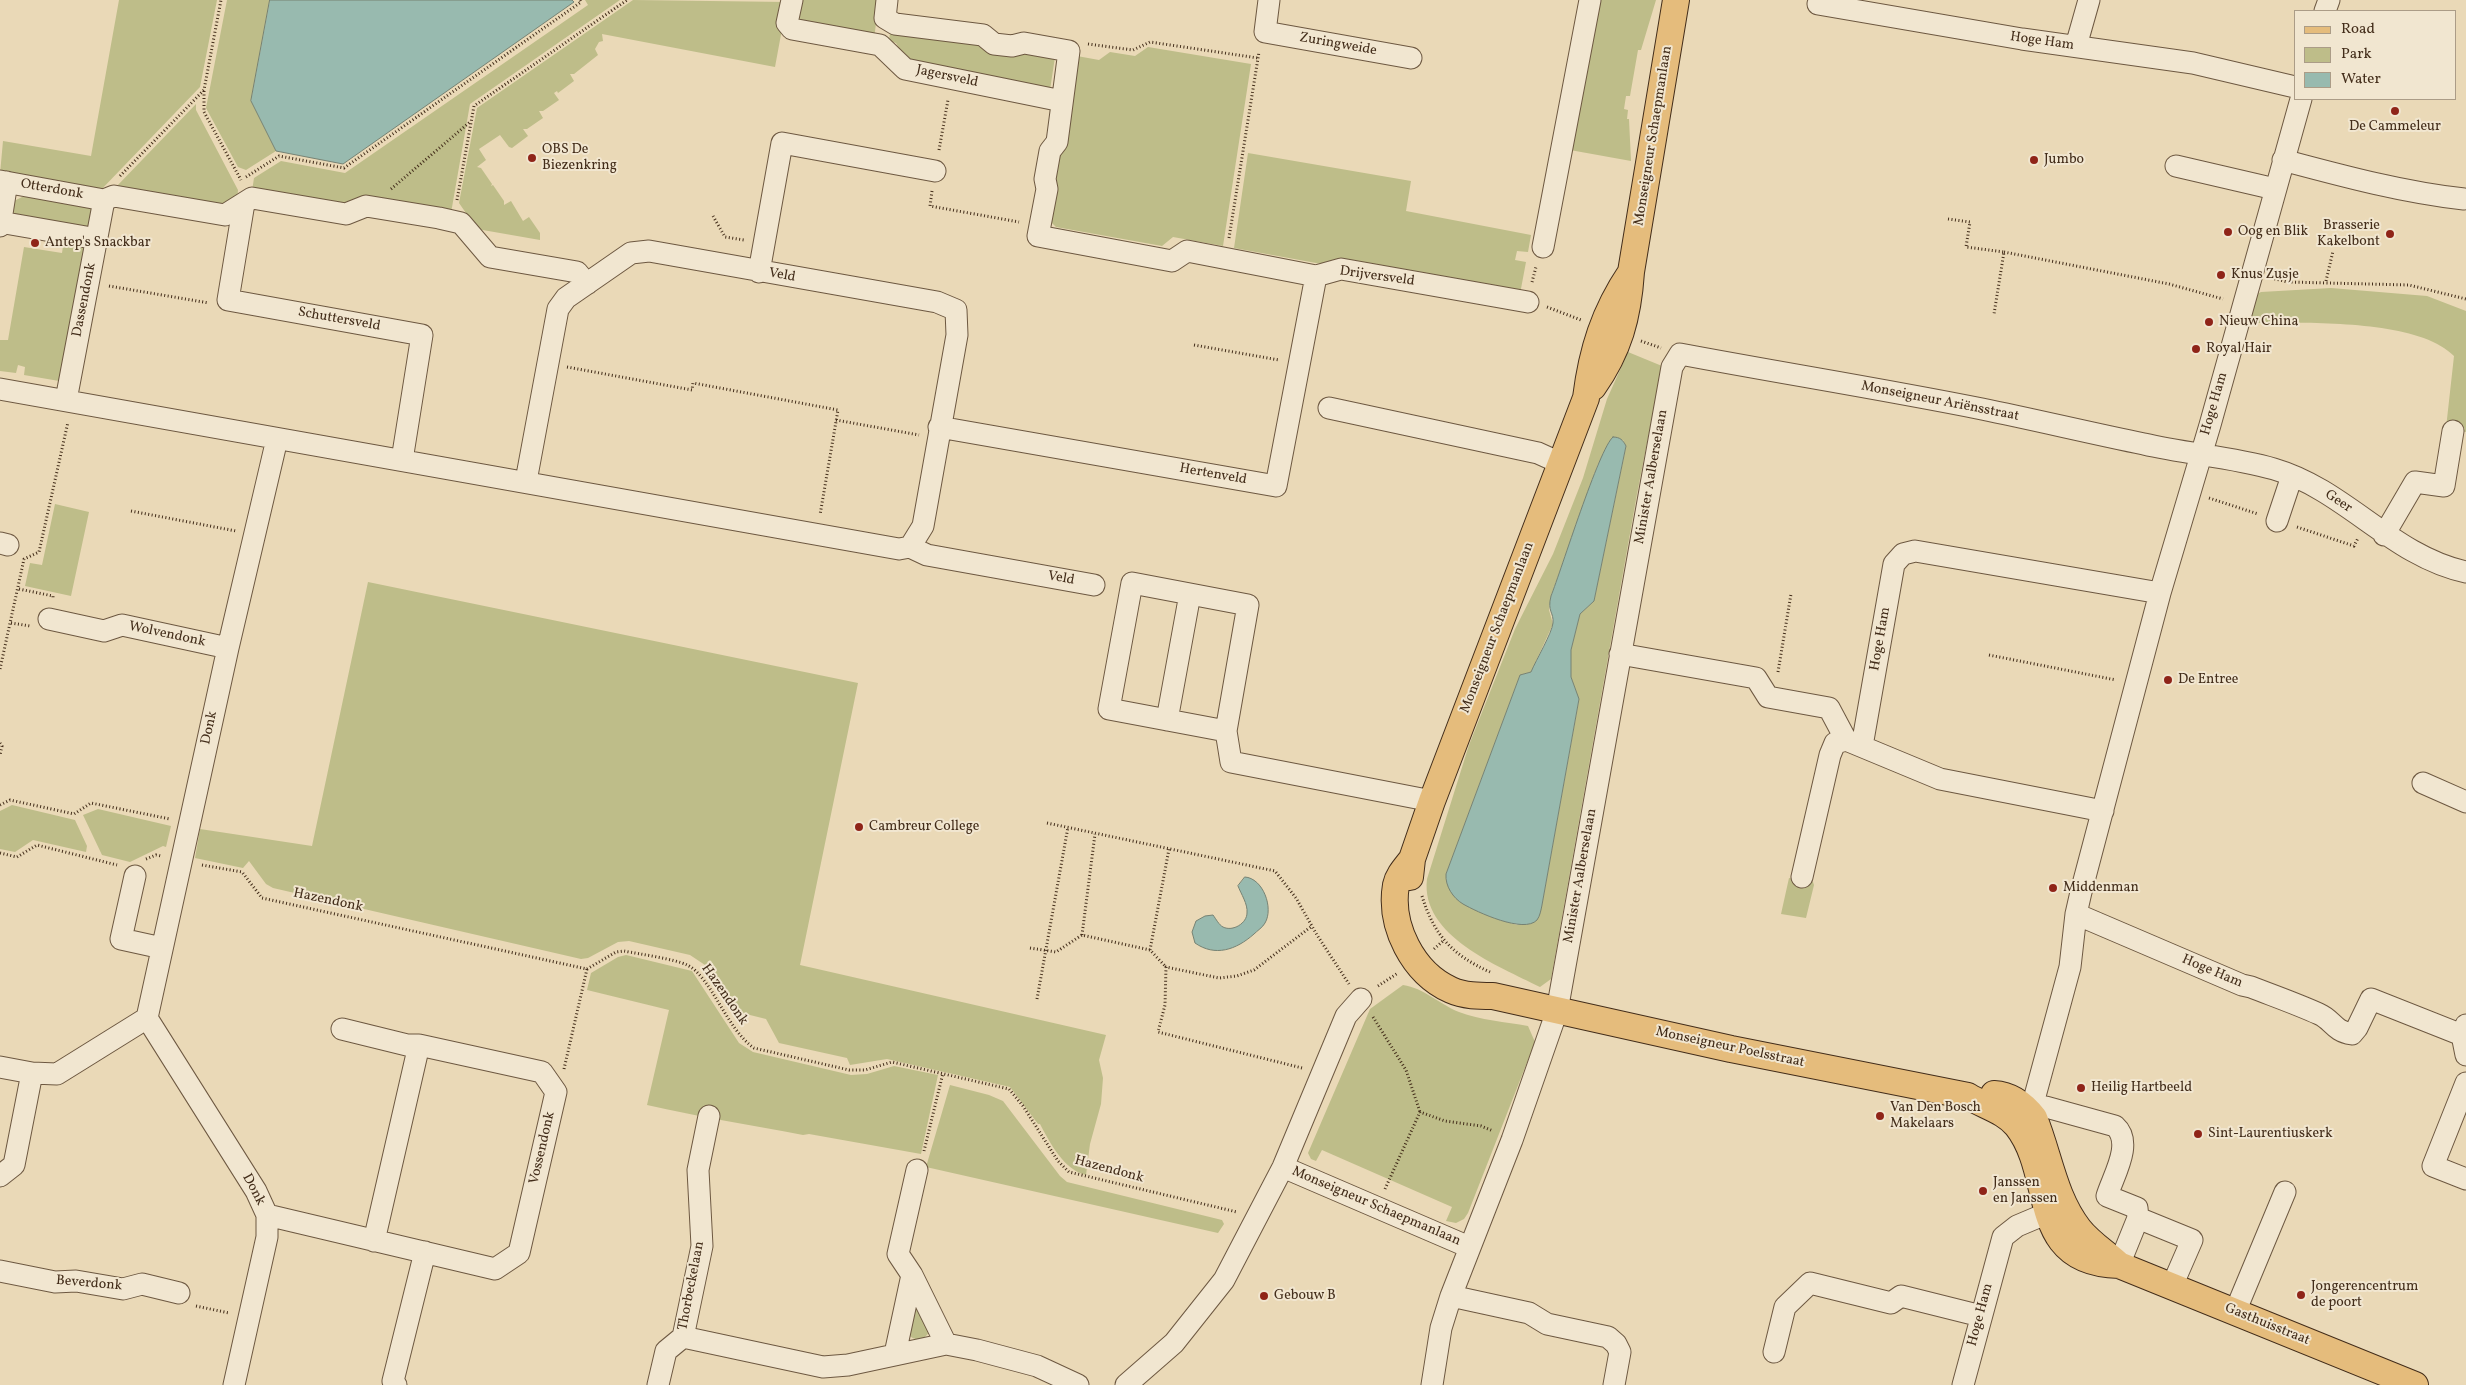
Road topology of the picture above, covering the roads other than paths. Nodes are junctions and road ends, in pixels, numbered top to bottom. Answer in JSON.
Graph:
{"nodes":[{"id":1,"x":792,"y":0,"type":"edge"},
{"id":2,"x":887,"y":0,"type":"edge"},
{"id":3,"x":1270,"y":0,"type":"edge"},
{"id":4,"x":1590,"y":0,"type":"edge"},
{"id":5,"x":1676,"y":0,"type":"edge"},
{"id":6,"x":2089,"y":0,"type":"edge"},
{"id":7,"x":1818,"y":4,"type":"dead end"},
{"id":8,"x":2076,"y":46,"type":"junction"},
{"id":9,"x":1411,"y":58,"type":"dead end"},
{"id":10,"x":2294,"y":87,"type":"edge"},
{"id":11,"x":2301,"y":100,"type":"edge"},
{"id":12,"x":1062,"y":101,"type":"junction"},
{"id":13,"x":2283,"y":160,"type":"junction"},
{"id":14,"x":2176,"y":166,"type":"dead end"},
{"id":15,"x":936,"y":171,"type":"road end"},
{"id":16,"x":4,"y":182,"type":"edge"},
{"id":17,"x":2275,"y":189,"type":"junction"},
{"id":18,"x":2464,"y":198,"type":"dead end"},
{"id":19,"x":104,"y":200,"type":"junction"},
{"id":20,"x":244,"y":203,"type":"junction"},
{"id":21,"x":0,"y":222,"type":"edge"},
{"id":22,"x":0,"y":226,"type":"edge"},
{"id":23,"x":86,"y":237,"type":"dead end"},
{"id":24,"x":1543,"y":247,"type":"road end"},
{"id":25,"x":759,"y":272,"type":"junction"},
{"id":26,"x":1316,"y":276,"type":"junction"},
{"id":27,"x":587,"y":284,"type":"junction"},
{"id":28,"x":1528,"y":302,"type":"road end"},
{"id":29,"x":1680,"y":354,"type":"joint"},
{"id":30,"x":0,"y":389,"type":"edge"},
{"id":31,"x":66,"y":400,"type":"junction"},
{"id":32,"x":1329,"y":408,"type":"dead end"},
{"id":33,"x":2453,"y":431,"type":"dead end"},
{"id":34,"x":938,"y":433,"type":"junction"},
{"id":35,"x":277,"y":439,"type":"junction"},
{"id":36,"x":2199,"y":455,"type":"junction"},
{"id":37,"x":402,"y":460,"type":"junction"},
{"id":38,"x":1560,"y":463,"type":"junction"},
{"id":39,"x":2292,"y":476,"type":"junction"},
{"id":40,"x":526,"y":481,"type":"junction"},
{"id":41,"x":2277,"y":521,"type":"dead end"},
{"id":42,"x":2384,"y":535,"type":"junction"},
{"id":43,"x":910,"y":547,"type":"junction"},
{"id":44,"x":2466,"y":572,"type":"edge"},
{"id":45,"x":1094,"y":585,"type":"dead end"},
{"id":46,"x":2160,"y":593,"type":"junction"},
{"id":47,"x":1190,"y":594,"type":"junction"},
{"id":48,"x":49,"y":619,"type":"dead end"},
{"id":49,"x":228,"y":648,"type":"junction"},
{"id":50,"x":1620,"y":654,"type":"junction"},
{"id":51,"x":1167,"y":720,"type":"junction"},
{"id":52,"x":1226,"y":731,"type":"junction"},
{"id":53,"x":1854,"y":743,"type":"junction"},
{"id":54,"x":2423,"y":783,"type":"dead end"},
{"id":55,"x":1432,"y":801,"type":"junction"},
{"id":56,"x":2466,"y":802,"type":"edge"},
{"id":57,"x":2103,"y":811,"type":"junction"},
{"id":58,"x":134,"y":868,"type":"road end"},
{"id":59,"x":1802,"y":877,"type":"dead end"},
{"id":60,"x":2076,"y":914,"type":"junction"},
{"id":61,"x":162,"y":948,"type":"junction"},
{"id":62,"x":1422,"y":957,"type":"joint"},
{"id":63,"x":1361,"y":999,"type":"road end"},
{"id":64,"x":1557,"y":1011,"type":"junction"},
{"id":65,"x":147,"y":1018,"type":"junction"},
{"id":66,"x":342,"y":1029,"type":"dead end"},
{"id":67,"x":2464,"y":1030,"type":"edge"},
{"id":68,"x":418,"y":1045,"type":"junction"},
{"id":69,"x":2466,"y":1055,"type":"edge"},
{"id":70,"x":0,"y":1066,"type":"edge"},
{"id":71,"x":32,"y":1073,"type":"junction"},
{"id":72,"x":2466,"y":1083,"type":"edge"},
{"id":73,"x":710,"y":1116,"type":"dead end"},
{"id":74,"x":2022,"y":1117,"type":"junction"},
{"id":75,"x":1283,"y":1167,"type":"junction"},
{"id":76,"x":917,"y":1170,"type":"road end"},
{"id":77,"x":0,"y":1176,"type":"edge"},
{"id":78,"x":2466,"y":1179,"type":"edge"},
{"id":79,"x":2285,"y":1192,"type":"dead end"},
{"id":80,"x":2056,"y":1209,"type":"junction"},
{"id":81,"x":267,"y":1216,"type":"junction"},
{"id":82,"x":2138,"y":1218,"type":"junction"},
{"id":83,"x":374,"y":1240,"type":"junction"},
{"id":84,"x":1469,"y":1247,"type":"junction"},
{"id":85,"x":425,"y":1252,"type":"junction"},
{"id":86,"x":2119,"y":1265,"type":"junction"},
{"id":87,"x":0,"y":1271,"type":"edge"},
{"id":88,"x":912,"y":1275,"type":"junction"},
{"id":89,"x":2172,"y":1286,"type":"junction"},
{"id":90,"x":179,"y":1293,"type":"road end"},
{"id":91,"x":1451,"y":1296,"type":"junction"},
{"id":92,"x":2235,"y":1312,"type":"junction"},
{"id":93,"x":1981,"y":1316,"type":"junction"},
{"id":94,"x":682,"y":1337,"type":"junction"},
{"id":95,"x":946,"y":1344,"type":"junction"},
{"id":96,"x":1774,"y":1352,"type":"dead end"},
{"id":97,"x":895,"y":1354,"type":"junction"},
{"id":98,"x":234,"y":1385,"type":"edge"},
{"id":99,"x":396,"y":1385,"type":"edge"},
{"id":100,"x":658,"y":1385,"type":"edge"},
{"id":101,"x":1078,"y":1385,"type":"edge"},
{"id":102,"x":1126,"y":1385,"type":"edge"},
{"id":103,"x":1432,"y":1385,"type":"edge"},
{"id":104,"x":1614,"y":1385,"type":"edge"},
{"id":105,"x":1963,"y":1385,"type":"edge"},
{"id":106,"x":2415,"y":1385,"type":"edge"}],
"edges":[{"from":1,"to":12,"type":"street","name":"Jagersveld"},
{"from":2,"to":12,"type":"street"},
{"from":3,"to":9,"type":"street","name":"Zuringweide"},
{"from":4,"to":24,"type":"street"},
{"from":5,"to":38,"type":"main road","name":"Monseigneur Schaepmanlaan"},
{"from":6,"to":8,"type":"street"},
{"from":7,"to":8,"type":"street","name":"Hoge Ham"},
{"from":8,"to":10,"type":"street","name":"Hoge Ham"},
{"from":11,"to":13,"type":"street","name":"Hoge Ham"},
{"from":12,"to":26,"type":"street","name":"Drijversveld"},
{"from":13,"to":17,"type":"street","name":"Hoge Ham"},
{"from":13,"to":18,"type":"street"},
{"from":14,"to":17,"type":"street"},
{"from":15,"to":25,"type":"street"},
{"from":16,"to":19,"type":"street","name":"Otterdonk"},
{"from":16,"to":21,"type":"street"},
{"from":17,"to":36,"type":"street","name":"Hoge Ham"},
{"from":19,"to":20,"type":"street"},
{"from":19,"to":31,"type":"street","name":"Dassendonk"},
{"from":20,"to":27,"type":"street"},
{"from":20,"to":37,"type":"street","name":"Schuttersveld"},
{"from":21,"to":22,"type":"street"},
{"from":21,"to":23,"type":"street"},
{"from":25,"to":27,"type":"street","name":"Veld"},
{"from":25,"to":34,"type":"street","name":"Veld"},
{"from":26,"to":28,"type":"street","name":"Drijversveld"},
{"from":26,"to":34,"type":"street","name":"Hertenveld"},
{"from":27,"to":40,"type":"street","name":"Veld"},
{"from":29,"to":36,"type":"street","name":"Monseigneur Ariënsstraat"},
{"from":29,"to":50,"type":"street","name":"Minister Aalberselaan"},
{"from":30,"to":31,"type":"street"},
{"from":31,"to":35,"type":"street"},
{"from":32,"to":38,"type":"street"},
{"from":33,"to":42,"type":"street"},
{"from":34,"to":43,"type":"street","name":"Veld"},
{"from":35,"to":37,"type":"street"},
{"from":35,"to":49,"type":"street","name":"Donk"},
{"from":36,"to":39,"type":"street","name":"Geer"},
{"from":36,"to":46,"type":"street","name":"Hoge Ham"},
{"from":37,"to":40,"type":"street","name":"Veld"},
{"from":38,"to":55,"type":"main road","name":"Monseigneur Schaepmanlaan"},
{"from":39,"to":41,"type":"street"},
{"from":39,"to":42,"type":"street","name":"Geer"},
{"from":40,"to":43,"type":"street","name":"Veld"},
{"from":42,"to":44,"type":"street","name":"Geer"},
{"from":43,"to":45,"type":"street","name":"Veld"},
{"from":46,"to":53,"type":"street","name":"Hoge Ham"},
{"from":46,"to":57,"type":"street","name":"Hoge Ham"},
{"from":47,"to":51,"type":"street"},
{"from":47,"to":51,"type":"street"},
{"from":47,"to":52,"type":"street"},
{"from":48,"to":49,"type":"street","name":"Wolvendonk"},
{"from":49,"to":61,"type":"street","name":"Donk"},
{"from":50,"to":53,"type":"street"},
{"from":50,"to":64,"type":"street","name":"Minister Aalberselaan"},
{"from":51,"to":52,"type":"street"},
{"from":52,"to":55,"type":"street"},
{"from":53,"to":57,"type":"street"},
{"from":53,"to":59,"type":"street"},
{"from":54,"to":56,"type":"street"},
{"from":55,"to":62,"type":"main road","name":"Monseigneur Schaepmanlaan"},
{"from":57,"to":60,"type":"street","name":"Hoge Ham"},
{"from":58,"to":61,"type":"street"},
{"from":60,"to":67,"type":"street","name":"Hoge Ham"},
{"from":60,"to":74,"type":"street","name":"Hoge Ham"},
{"from":61,"to":65,"type":"street","name":"Donk"},
{"from":62,"to":64,"type":"main road","name":"Monseigneur Poelsstraat"},
{"from":63,"to":75,"type":"street","name":"Monseigneur Schaepmanlaan"},
{"from":64,"to":74,"type":"main road","name":"Monseigneur Poelsstraat"},
{"from":64,"to":84,"type":"street","name":"Minister Aalberselaan"},
{"from":65,"to":71,"type":"street"},
{"from":65,"to":81,"type":"street","name":"Donk"},
{"from":66,"to":68,"type":"street"},
{"from":67,"to":69,"type":"street"},
{"from":68,"to":83,"type":"street"},
{"from":68,"to":85,"type":"street","name":"Vossendonk"},
{"from":70,"to":71,"type":"street"},
{"from":71,"to":77,"type":"street"},
{"from":72,"to":78,"type":"street"},
{"from":73,"to":94,"type":"street","name":"Thorbeckelaan"},
{"from":74,"to":80,"type":"main road"},
{"from":74,"to":82,"type":"street"},
{"from":75,"to":84,"type":"street","name":"Monseigneur Schaepmanlaan"},
{"from":75,"to":102,"type":"street","name":"Monseigneur Schaepmanlaan"},
{"from":76,"to":88,"type":"street"},
{"from":79,"to":92,"type":"street"},
{"from":80,"to":86,"type":"main road","name":"Gasthuisstraat"},
{"from":80,"to":93,"type":"street","name":"Hoge Ham"},
{"from":81,"to":83,"type":"street","name":"Vossendonk"},
{"from":81,"to":98,"type":"street","name":"Donk"},
{"from":82,"to":86,"type":"street"},
{"from":82,"to":89,"type":"street"},
{"from":83,"to":85,"type":"street","name":"Vossendonk"},
{"from":84,"to":91,"type":"street","name":"Minister Aalberselaan"},
{"from":85,"to":99,"type":"street"},
{"from":86,"to":89,"type":"main road","name":"Gasthuisstraat"},
{"from":87,"to":90,"type":"street","name":"Beverdonk"},
{"from":88,"to":95,"type":"street"},
{"from":88,"to":97,"type":"street"},
{"from":89,"to":92,"type":"main road","name":"Gasthuisstraat"},
{"from":91,"to":103,"type":"street","name":"Minister Aalberselaan"},
{"from":91,"to":104,"type":"street"},
{"from":92,"to":106,"type":"main road","name":"Gasthuisstraat"},
{"from":93,"to":96,"type":"street"},
{"from":93,"to":105,"type":"street","name":"Hoge Ham"},
{"from":94,"to":97,"type":"street","name":"Thorbeckelaan"},
{"from":94,"to":100,"type":"street","name":"Thorbeckelaan"},
{"from":95,"to":97,"type":"street","name":"Thorbeckelaan"},
{"from":95,"to":101,"type":"street","name":"Thorbeckelaan"}]}
